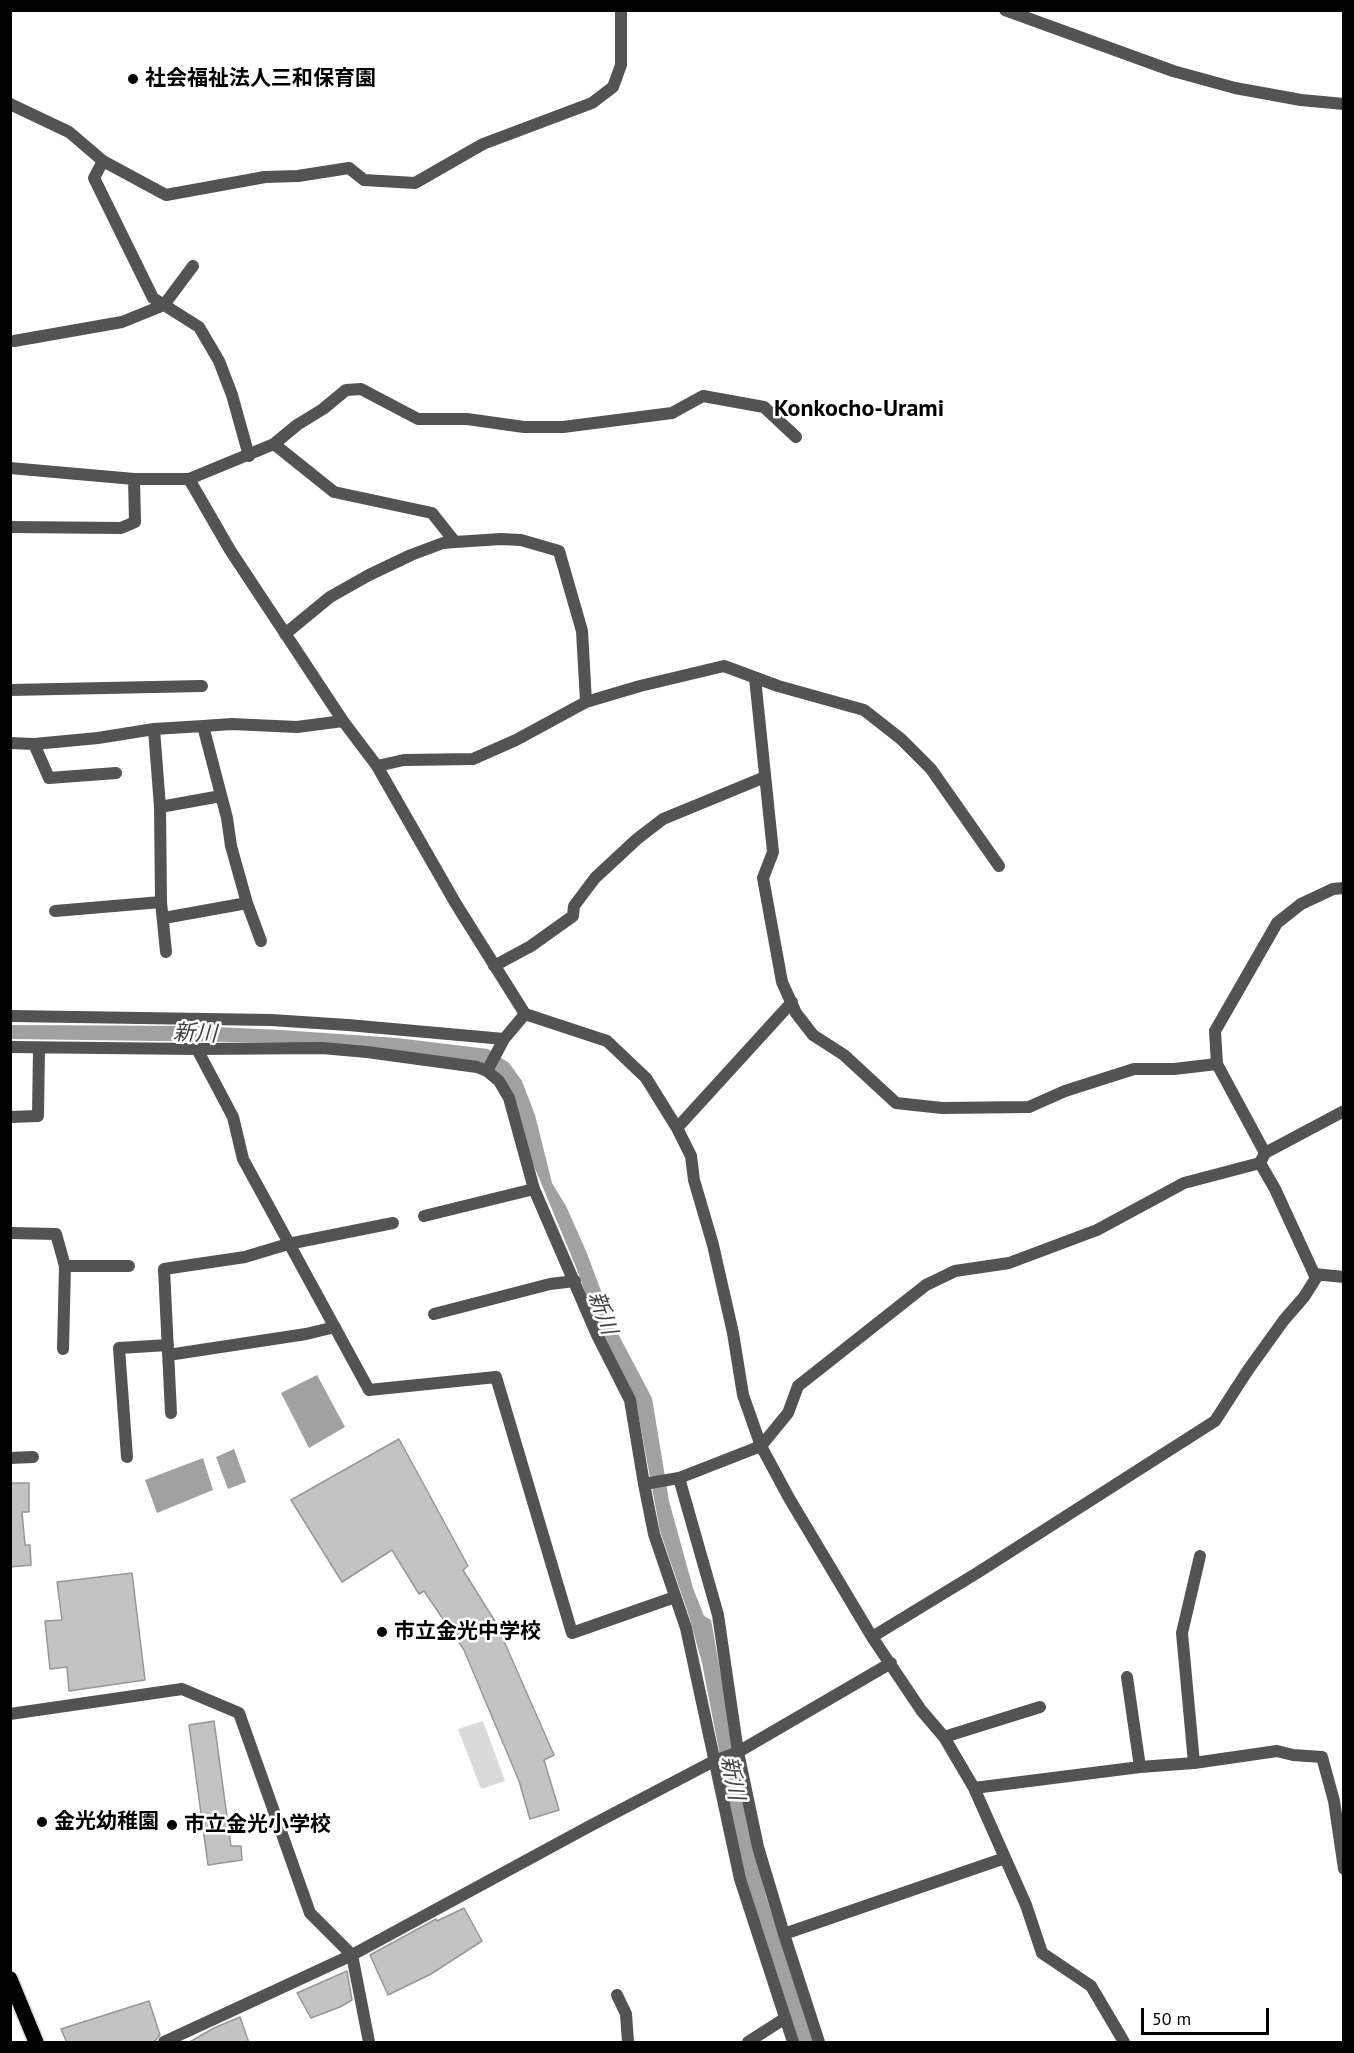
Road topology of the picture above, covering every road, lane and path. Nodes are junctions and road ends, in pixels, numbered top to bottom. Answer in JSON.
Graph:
{"nodes":[{"id":1,"x":621,"y":10,"type":"edge"},
{"id":2,"x":1005,"y":10,"type":"edge"},
{"id":3,"x":10,"y":104,"type":"edge"},
{"id":4,"x":1344,"y":104,"type":"edge"},
{"id":5,"x":103,"y":161,"type":"junction"},
{"id":6,"x":193,"y":266,"type":"dead end"},
{"id":7,"x":164,"y":305,"type":"junction"},
{"id":8,"x":14,"y":341,"type":"dead end"},
{"id":9,"x":796,"y":437,"type":"dead end"},
{"id":10,"x":274,"y":444,"type":"junction"},
{"id":11,"x":249,"y":456,"type":"junction"},
{"id":12,"x":10,"y":468,"type":"edge"},
{"id":13,"x":134,"y":479,"type":"junction"},
{"id":14,"x":189,"y":479,"type":"junction"},
{"id":15,"x":10,"y":527,"type":"edge"},
{"id":16,"x":455,"y":542,"type":"junction"},
{"id":17,"x":285,"y":634,"type":"junction"},
{"id":18,"x":755,"y":678,"type":"junction"},
{"id":19,"x":201,"y":686,"type":"dead end"},
{"id":20,"x":10,"y":690,"type":"edge"},
{"id":21,"x":586,"y":702,"type":"junction"},
{"id":22,"x":343,"y":721,"type":"junction"},
{"id":23,"x":204,"y":726,"type":"junction"},
{"id":24,"x":153,"y":729,"type":"junction"},
{"id":25,"x":10,"y":743,"type":"edge"},
{"id":26,"x":34,"y":744,"type":"junction"},
{"id":27,"x":377,"y":766,"type":"junction"},
{"id":28,"x":116,"y":773,"type":"dead end"},
{"id":29,"x":765,"y":777,"type":"junction"},
{"id":30,"x":221,"y":796,"type":"junction"},
{"id":31,"x":160,"y":807,"type":"junction"},
{"id":32,"x":999,"y":866,"type":"dead end"},
{"id":33,"x":1344,"y":888,"type":"edge"},
{"id":34,"x":161,"y":902,"type":"junction"},
{"id":35,"x":247,"y":903,"type":"junction"},
{"id":36,"x":55,"y":911,"type":"dead end"},
{"id":37,"x":164,"y":918,"type":"junction"},
{"id":38,"x":261,"y":941,"type":"dead end"},
{"id":39,"x":166,"y":952,"type":"dead end"},
{"id":40,"x":494,"y":966,"type":"junction"},
{"id":41,"x":792,"y":1002,"type":"junction"},
{"id":42,"x":525,"y":1014,"type":"junction"},
{"id":43,"x":10,"y":1016,"type":"edge"},
{"id":44,"x":504,"y":1039,"type":"junction"},
{"id":45,"x":10,"y":1047,"type":"edge"},
{"id":46,"x":39,"y":1048,"type":"junction"},
{"id":47,"x":196,"y":1049,"type":"junction"},
{"id":48,"x":1217,"y":1064,"type":"junction"},
{"id":49,"x":486,"y":1071,"type":"junction"},
{"id":50,"x":1344,"y":1111,"type":"edge"},
{"id":51,"x":10,"y":1117,"type":"edge"},
{"id":52,"x":678,"y":1128,"type":"junction"},
{"id":53,"x":1262,"y":1158,"type":"junction"},
{"id":54,"x":534,"y":1189,"type":"junction"},
{"id":55,"x":424,"y":1216,"type":"dead end"},
{"id":56,"x":393,"y":1223,"type":"dead end"},
{"id":57,"x":10,"y":1233,"type":"edge"},
{"id":58,"x":288,"y":1244,"type":"junction"},
{"id":59,"x":65,"y":1266,"type":"junction"},
{"id":60,"x":129,"y":1266,"type":"dead end"},
{"id":61,"x":1314,"y":1274,"type":"junction"},
{"id":62,"x":1344,"y":1277,"type":"edge"},
{"id":63,"x":575,"y":1281,"type":"junction"},
{"id":64,"x":434,"y":1314,"type":"dead end"},
{"id":65,"x":335,"y":1328,"type":"junction"},
{"id":66,"x":63,"y":1349,"type":"dead end"},
{"id":67,"x":168,"y":1350,"type":"junction"},
{"id":68,"x":171,"y":1413,"type":"dead end"},
{"id":69,"x":761,"y":1446,"type":"junction"},
{"id":70,"x":33,"y":1457,"type":"dead end"},
{"id":71,"x":127,"y":1457,"type":"dead end"},
{"id":72,"x":10,"y":1458,"type":"edge"},
{"id":73,"x":679,"y":1478,"type":"junction"},
{"id":74,"x":644,"y":1484,"type":"junction"},
{"id":75,"x":1200,"y":1556,"type":"dead end"},
{"id":76,"x":675,"y":1597,"type":"junction"},
{"id":77,"x":872,"y":1636,"type":"junction"},
{"id":78,"x":891,"y":1664,"type":"junction"},
{"id":79,"x":1127,"y":1677,"type":"dead end"},
{"id":80,"x":1040,"y":1707,"type":"dead end"},
{"id":81,"x":10,"y":1714,"type":"edge"},
{"id":82,"x":944,"y":1737,"type":"junction"},
{"id":83,"x":738,"y":1752,"type":"junction"},
{"id":84,"x":714,"y":1761,"type":"junction"},
{"id":85,"x":1194,"y":1763,"type":"junction"},
{"id":86,"x":1140,"y":1767,"type":"junction"},
{"id":87,"x":974,"y":1788,"type":"junction"},
{"id":88,"x":1005,"y":1858,"type":"junction"},
{"id":89,"x":1344,"y":1869,"type":"edge"},
{"id":90,"x":784,"y":1934,"type":"junction"},
{"id":91,"x":352,"y":1956,"type":"junction"},
{"id":92,"x":10,"y":1979,"type":"edge"},
{"id":93,"x":617,"y":1995,"type":"dead end"},
{"id":94,"x":784,"y":2019,"type":"junction"},
{"id":95,"x":36,"y":2043,"type":"edge"},
{"id":96,"x":164,"y":2043,"type":"edge"},
{"id":97,"x":369,"y":2043,"type":"edge"},
{"id":98,"x":628,"y":2043,"type":"edge"},
{"id":99,"x":748,"y":2043,"type":"edge"},
{"id":100,"x":793,"y":2043,"type":"edge"},
{"id":101,"x":819,"y":2043,"type":"edge"},
{"id":102,"x":1124,"y":2043,"type":"edge"}],
"edges":[{"from":1,"to":5,"type":"street"},
{"from":2,"to":4,"type":"street"},
{"from":3,"to":5,"type":"street"},
{"from":5,"to":7,"type":"street"},
{"from":6,"to":7,"type":"street"},
{"from":7,"to":8,"type":"street"},
{"from":7,"to":11,"type":"street"},
{"from":9,"to":10,"type":"street"},
{"from":10,"to":11,"type":"street"},
{"from":10,"to":16,"type":"street"},
{"from":11,"to":14,"type":"street"},
{"from":12,"to":13,"type":"street"},
{"from":13,"to":14,"type":"street"},
{"from":13,"to":15,"type":"street"},
{"from":14,"to":17,"type":"street"},
{"from":16,"to":17,"type":"street"},
{"from":16,"to":21,"type":"street"},
{"from":17,"to":22,"type":"street"},
{"from":18,"to":21,"type":"street"},
{"from":18,"to":29,"type":"street"},
{"from":18,"to":32,"type":"street"},
{"from":19,"to":20,"type":"street"},
{"from":21,"to":27,"type":"street"},
{"from":22,"to":23,"type":"street"},
{"from":22,"to":27,"type":"street"},
{"from":23,"to":24,"type":"street"},
{"from":23,"to":30,"type":"street"},
{"from":24,"to":26,"type":"street"},
{"from":24,"to":31,"type":"street"},
{"from":25,"to":26,"type":"street"},
{"from":26,"to":28,"type":"street"},
{"from":27,"to":40,"type":"street"},
{"from":29,"to":40,"type":"street"},
{"from":29,"to":41,"type":"street"},
{"from":30,"to":31,"type":"street"},
{"from":30,"to":35,"type":"street"},
{"from":31,"to":34,"type":"street"},
{"from":33,"to":48,"type":"street"},
{"from":34,"to":36,"type":"street"},
{"from":34,"to":37,"type":"street"},
{"from":35,"to":37,"type":"street"},
{"from":35,"to":38,"type":"street"},
{"from":37,"to":39,"type":"street"},
{"from":40,"to":42,"type":"street"},
{"from":41,"to":48,"type":"street"},
{"from":41,"to":52,"type":"street"},
{"from":42,"to":44,"type":"street"},
{"from":42,"to":52,"type":"street"},
{"from":43,"to":44,"type":"street"},
{"from":44,"to":49,"type":"street"},
{"from":45,"to":46,"type":"street"},
{"from":46,"to":47,"type":"street"},
{"from":46,"to":51,"type":"street"},
{"from":47,"to":49,"type":"street"},
{"from":47,"to":58,"type":"street"},
{"from":48,"to":53,"type":"street"},
{"from":49,"to":54,"type":"street"},
{"from":50,"to":53,"type":"street"},
{"from":52,"to":69,"type":"street"},
{"from":53,"to":61,"type":"street"},
{"from":53,"to":69,"type":"street"},
{"from":54,"to":55,"type":"street"},
{"from":54,"to":63,"type":"street"},
{"from":56,"to":58,"type":"street"},
{"from":57,"to":59,"type":"street"},
{"from":58,"to":65,"type":"street"},
{"from":58,"to":67,"type":"street"},
{"from":59,"to":60,"type":"street"},
{"from":59,"to":66,"type":"street"},
{"from":61,"to":62,"type":"street"},
{"from":61,"to":77,"type":"street"},
{"from":63,"to":64,"type":"street"},
{"from":63,"to":74,"type":"street"},
{"from":65,"to":67,"type":"street"},
{"from":65,"to":76,"type":"street"},
{"from":67,"to":68,"type":"street"},
{"from":67,"to":71,"type":"street"},
{"from":69,"to":73,"type":"street"},
{"from":69,"to":77,"type":"street"},
{"from":70,"to":72,"type":"street"},
{"from":73,"to":74,"type":"street"},
{"from":73,"to":83,"type":"street"},
{"from":74,"to":76,"type":"street"},
{"from":75,"to":85,"type":"street"},
{"from":76,"to":84,"type":"street"},
{"from":77,"to":78,"type":"street"},
{"from":78,"to":82,"type":"street"},
{"from":78,"to":83,"type":"street"},
{"from":79,"to":86,"type":"street"},
{"from":80,"to":82,"type":"street"},
{"from":81,"to":91,"type":"street"},
{"from":82,"to":87,"type":"street"},
{"from":83,"to":84,"type":"street"},
{"from":83,"to":90,"type":"street"},
{"from":84,"to":91,"type":"street"},
{"from":84,"to":94,"type":"street"},
{"from":85,"to":86,"type":"street"},
{"from":85,"to":89,"type":"street"},
{"from":86,"to":87,"type":"street"},
{"from":87,"to":88,"type":"street"},
{"from":88,"to":90,"type":"street"},
{"from":88,"to":102,"type":"street"},
{"from":90,"to":101,"type":"street"},
{"from":91,"to":96,"type":"street"},
{"from":91,"to":97,"type":"street"},
{"from":92,"to":95,"type":"main road"},
{"from":93,"to":98,"type":"street"},
{"from":94,"to":99,"type":"street"},
{"from":94,"to":100,"type":"street"}]}
